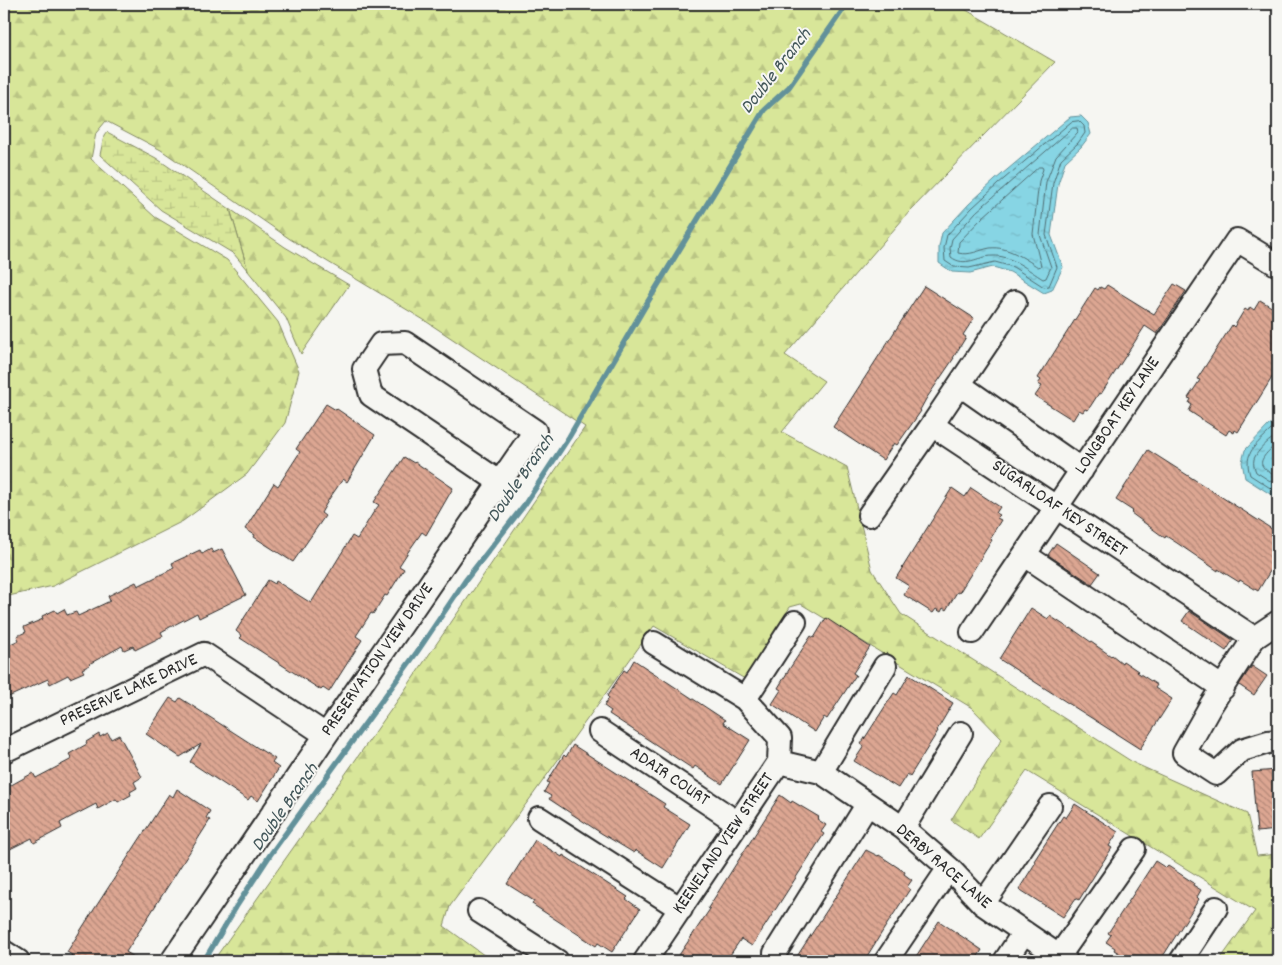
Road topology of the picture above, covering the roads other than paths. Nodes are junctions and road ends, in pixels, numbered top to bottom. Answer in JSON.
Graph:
{"nodes":[{"id":1,"x":1278,"y":265,"type":"edge"},
{"id":2,"x":1015,"y":302,"type":"dead end"},
{"id":3,"x":960,"y":385,"type":"junction"},
{"id":4,"x":932,"y":425,"type":"junction"},
{"id":5,"x":1082,"y":470,"type":"junction"},
{"id":6,"x":501,"y":483,"type":"junction"},
{"id":7,"x":1057,"y":507,"type":"junction"},
{"id":8,"x":869,"y":515,"type":"dead end"},
{"id":9,"x":1025,"y":555,"type":"junction"},
{"id":10,"x":795,"y":622,"type":"dead end"},
{"id":11,"x":1278,"y":622,"type":"edge"},
{"id":12,"x":972,"y":632,"type":"dead end"},
{"id":13,"x":1254,"y":638,"type":"junction"},
{"id":14,"x":654,"y":643,"type":"dead end"},
{"id":15,"x":886,"y":666,"type":"dead end"},
{"id":16,"x":1223,"y":688,"type":"junction"},
{"id":17,"x":745,"y":699,"type":"junction"},
{"id":18,"x":600,"y":731,"type":"dead end"},
{"id":19,"x":961,"y":734,"type":"dead end"},
{"id":20,"x":326,"y":735,"type":"junction"},
{"id":21,"x":1278,"y":741,"type":"edge"},
{"id":22,"x":4,"y":751,"type":"edge"},
{"id":23,"x":779,"y":762,"type":"junction"},
{"id":24,"x":821,"y":772,"type":"junction"},
{"id":25,"x":867,"y":805,"type":"junction"},
{"id":26,"x":1050,"y":806,"type":"dead end"},
{"id":27,"x":539,"y":818,"type":"dead end"},
{"id":28,"x":738,"y":823,"type":"junction"},
{"id":29,"x":902,"y":828,"type":"junction"},
{"id":30,"x":1134,"y":849,"type":"dead end"},
{"id":31,"x":949,"y":868,"type":"junction"},
{"id":32,"x":983,"y":904,"type":"junction"},
{"id":33,"x":1216,"y":908,"type":"dead end"},
{"id":34,"x":681,"y":909,"type":"junction"},
{"id":35,"x":479,"y":911,"type":"dead end"},
{"id":36,"x":1024,"y":932,"type":"junction"},
{"id":37,"x":4,"y":952,"type":"edge"},
{"id":38,"x":775,"y":953,"type":"dead end"},
{"id":39,"x":1062,"y":959,"type":"edge"},
{"id":40,"x":18,"y":961,"type":"edge"},
{"id":41,"x":172,"y":961,"type":"edge"},
{"id":42,"x":557,"y":961,"type":"edge"},
{"id":43,"x":645,"y":961,"type":"edge"},
{"id":44,"x":886,"y":961,"type":"edge"},
{"id":45,"x":1005,"y":961,"type":"edge"},
{"id":46,"x":1181,"y":961,"type":"edge"}],
"edges":[{"from":1,"to":5,"type":"street","name":"LONGBOAT KEY LANE"},
{"from":2,"to":3,"type":"street"},
{"from":3,"to":4,"type":"street"},
{"from":3,"to":5,"type":"street"},
{"from":4,"to":7,"type":"street","name":"SUGARLOAF KEY STREET"},
{"from":4,"to":8,"type":"street"},
{"from":5,"to":7,"type":"street","name":"LONGBOAT KEY LANE"},
{"from":6,"to":6,"type":"street","name":"PRESERVATION VIEW DRIVE"},
{"from":6,"to":20,"type":"street","name":"PRESERVATION VIEW DRIVE"},
{"from":7,"to":9,"type":"street","name":"LONGBOAT KEY LANE"},
{"from":7,"to":13,"type":"street","name":"SUGARLOAF KEY STREET"},
{"from":9,"to":12,"type":"street","name":"LONGBOAT KEY LANE"},
{"from":9,"to":16,"type":"street"},
{"from":10,"to":17,"type":"street"},
{"from":11,"to":13,"type":"street"},
{"from":13,"to":16,"type":"street"},
{"from":14,"to":17,"type":"street"},
{"from":15,"to":24,"type":"street"},
{"from":16,"to":21,"type":"street"},
{"from":17,"to":23,"type":"street"},
{"from":18,"to":28,"type":"street","name":"ADAIR COURT"},
{"from":19,"to":29,"type":"street"},
{"from":20,"to":22,"type":"street","name":"PRESERVE LAKE DRIVE"},
{"from":20,"to":41,"type":"street","name":"PRESERVATION VIEW DRIVE"},
{"from":23,"to":24,"type":"street","name":"KEENELAND VIEW STREET"},
{"from":23,"to":28,"type":"street","name":"KEENELAND VIEW STREET"},
{"from":24,"to":25,"type":"street","name":"DERBY RACE LANE"},
{"from":25,"to":29,"type":"street","name":"DERBY RACE LANE"},
{"from":25,"to":38,"type":"street"},
{"from":26,"to":32,"type":"street"},
{"from":27,"to":34,"type":"street"},
{"from":28,"to":34,"type":"street","name":"KEENELAND VIEW STREET"},
{"from":29,"to":31,"type":"street","name":"DERBY RACE LANE"},
{"from":30,"to":39,"type":"street"},
{"from":31,"to":32,"type":"street","name":"DERBY RACE LANE"},
{"from":31,"to":44,"type":"street"},
{"from":32,"to":36,"type":"street","name":"DERBY RACE LANE"},
{"from":33,"to":46,"type":"street"},
{"from":34,"to":43,"type":"street","name":"KEENELAND VIEW STREET"},
{"from":35,"to":42,"type":"street"},
{"from":36,"to":39,"type":"street","name":"DERBY RACE LANE"},
{"from":36,"to":45,"type":"street"},
{"from":37,"to":40,"type":"street"}]}
